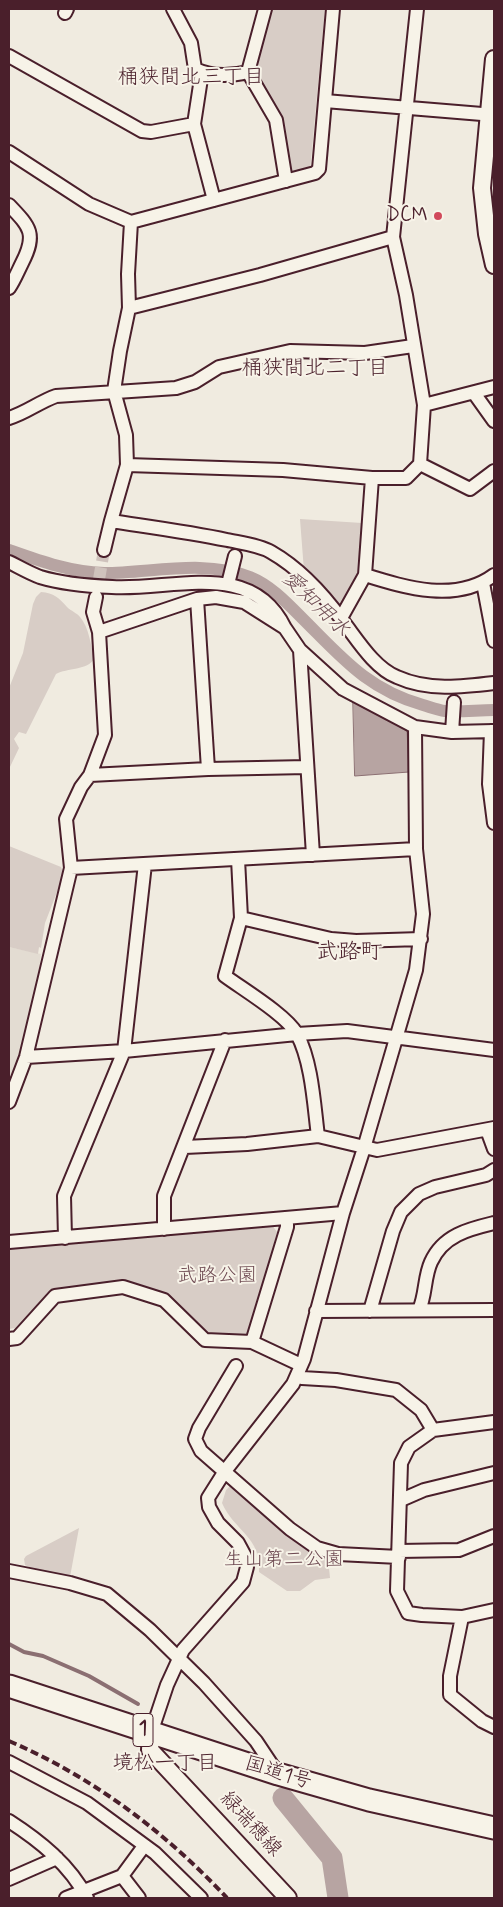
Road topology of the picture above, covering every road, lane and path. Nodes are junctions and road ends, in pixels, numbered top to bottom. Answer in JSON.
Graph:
{"nodes":[{"id":1,"x":173,"y":9,"type":"edge"},
{"id":2,"x":265,"y":9,"type":"edge"},
{"id":3,"x":333,"y":9,"type":"edge"},
{"id":4,"x":417,"y":9,"type":"edge"},
{"id":5,"x":9,"y":56,"type":"edge"},
{"id":6,"x":494,"y":59,"type":"edge"},
{"id":7,"x":202,"y":72,"type":"junction"},
{"id":8,"x":248,"y":72,"type":"junction"},
{"id":9,"x":325,"y":100,"type":"junction"},
{"id":10,"x":406,"y":108,"type":"junction"},
{"id":11,"x":492,"y":115,"type":"edge"},
{"id":12,"x":194,"y":124,"type":"junction"},
{"id":13,"x":9,"y":152,"type":"edge"},
{"id":14,"x":286,"y":181,"type":"junction"},
{"id":15,"x":214,"y":200,"type":"junction"},
{"id":16,"x":9,"y":205,"type":"edge"},
{"id":17,"x":131,"y":222,"type":"junction"},
{"id":18,"x":490,"y":233,"type":"edge"},
{"id":19,"x":393,"y":237,"type":"junction"},
{"id":20,"x":494,"y":265,"type":"edge"},
{"id":21,"x":9,"y":288,"type":"edge"},
{"id":22,"x":129,"y":308,"type":"junction"},
{"id":23,"x":413,"y":346,"type":"junction"},
{"id":24,"x":494,"y":387,"type":"edge"},
{"id":25,"x":114,"y":391,"type":"junction"},
{"id":26,"x":474,"y":393,"type":"junction"},
{"id":27,"x":424,"y":405,"type":"junction"},
{"id":28,"x":9,"y":418,"type":"edge"},
{"id":29,"x":494,"y":421,"type":"edge"},
{"id":30,"x":420,"y":464,"type":"junction"},
{"id":31,"x":126,"y":465,"type":"junction"},
{"id":32,"x":494,"y":471,"type":"edge"},
{"id":33,"x":372,"y":478,"type":"junction"},
{"id":34,"x":111,"y":521,"type":"junction"},
{"id":35,"x":104,"y":550,"type":"tunnel mouth"},
{"id":36,"x":235,"y":556,"type":"dead end"},
{"id":37,"x":9,"y":562,"type":"edge"},
{"id":38,"x":365,"y":575,"type":"junction"},
{"id":39,"x":494,"y":576,"type":"edge"},
{"id":40,"x":229,"y":581,"type":"junction"},
{"id":41,"x":484,"y":583,"type":"junction"},
{"id":42,"x":96,"y":597,"type":"tunnel mouth"},
{"id":43,"x":197,"y":599,"type":"junction"},
{"id":44,"x":341,"y":618,"type":"junction"},
{"id":45,"x":285,"y":628,"type":"junction"},
{"id":46,"x":99,"y":632,"type":"junction"},
{"id":47,"x":494,"y":642,"type":"edge"},
{"id":48,"x":300,"y":650,"type":"junction"},
{"id":49,"x":494,"y":683,"type":"edge"},
{"id":50,"x":454,"y":702,"type":"dead end"},
{"id":51,"x":415,"y":727,"type":"junction"},
{"id":52,"x":492,"y":731,"type":"edge"},
{"id":53,"x":452,"y":732,"type":"junction"},
{"id":54,"x":307,"y":767,"type":"junction"},
{"id":55,"x":208,"y":769,"type":"junction"},
{"id":56,"x":90,"y":775,"type":"junction"},
{"id":57,"x":494,"y":823,"type":"edge"},
{"id":58,"x":416,"y":849,"type":"junction"},
{"id":59,"x":313,"y":855,"type":"junction"},
{"id":60,"x":238,"y":859,"type":"junction"},
{"id":61,"x":145,"y":864,"type":"junction"},
{"id":62,"x":71,"y":868,"type":"junction"},
{"id":63,"x":240,"y":918,"type":"junction"},
{"id":64,"x":421,"y":939,"type":"junction"},
{"id":65,"x":297,"y":1034,"type":"junction"},
{"id":66,"x":397,"y":1037,"type":"junction"},
{"id":67,"x":225,"y":1040,"type":"junction"},
{"id":68,"x":494,"y":1050,"type":"edge"},
{"id":69,"x":124,"y":1051,"type":"junction"},
{"id":70,"x":26,"y":1057,"type":"junction"},
{"id":71,"x":9,"y":1102,"type":"edge"},
{"id":72,"x":491,"y":1129,"type":"edge"},
{"id":73,"x":318,"y":1136,"type":"junction"},
{"id":74,"x":185,"y":1147,"type":"junction"},
{"id":75,"x":364,"y":1148,"type":"junction"},
{"id":76,"x":494,"y":1149,"type":"edge"},
{"id":77,"x":494,"y":1170,"type":"edge"},
{"id":78,"x":343,"y":1213,"type":"junction"},
{"id":79,"x":286,"y":1218,"type":"junction"},
{"id":80,"x":494,"y":1223,"type":"edge"},
{"id":81,"x":164,"y":1229,"type":"junction"},
{"id":82,"x":65,"y":1238,"type":"junction"},
{"id":83,"x":9,"y":1242,"type":"edge"},
{"id":84,"x":419,"y":1310,"type":"junction"},
{"id":85,"x":494,"y":1310,"type":"edge"},
{"id":86,"x":316,"y":1311,"type":"junction"},
{"id":87,"x":370,"y":1311,"type":"junction"},
{"id":88,"x":9,"y":1339,"type":"edge"},
{"id":89,"x":252,"y":1342,"type":"junction"},
{"id":90,"x":236,"y":1366,"type":"dead end"},
{"id":91,"x":299,"y":1370,"type":"junction"},
{"id":92,"x":494,"y":1422,"type":"edge"},
{"id":93,"x":433,"y":1430,"type":"junction"},
{"id":94,"x":225,"y":1471,"type":"junction"},
{"id":95,"x":494,"y":1473,"type":"edge"},
{"id":96,"x":401,"y":1500,"type":"junction"},
{"id":97,"x":494,"y":1536,"type":"edge"},
{"id":98,"x":399,"y":1554,"type":"junction"},
{"id":99,"x":9,"y":1571,"type":"edge"},
{"id":100,"x":494,"y":1610,"type":"edge"},
{"id":101,"x":462,"y":1617,"type":"junction"},
{"id":102,"x":179,"y":1658,"type":"junction"},
{"id":103,"x":9,"y":1686,"type":"edge"},
{"id":104,"x":494,"y":1727,"type":"edge"},
{"id":105,"x":151,"y":1733,"type":"junction"},
{"id":106,"x":9,"y":1762,"type":"edge"},
{"id":107,"x":278,"y":1774,"type":"junction"},
{"id":108,"x":9,"y":1821,"type":"edge"},
{"id":109,"x":494,"y":1828,"type":"edge"},
{"id":110,"x":144,"y":1846,"type":"junction"},
{"id":111,"x":57,"y":1858,"type":"junction"},
{"id":112,"x":122,"y":1876,"type":"junction"},
{"id":113,"x":9,"y":1878,"type":"edge"},
{"id":114,"x":85,"y":1895,"type":"edge"},
{"id":115,"x":66,"y":1898,"type":"edge"},
{"id":116,"x":139,"y":1898,"type":"edge"},
{"id":117,"x":201,"y":1898,"type":"edge"},
{"id":118,"x":288,"y":1898,"type":"edge"}],
"edges":[{"from":1,"to":7,"type":"street"},
{"from":2,"to":8,"type":"street"},
{"from":3,"to":9,"type":"street"},
{"from":4,"to":10,"type":"street"},
{"from":5,"to":12,"type":"street"},
{"from":6,"to":11,"type":"main road"},
{"from":7,"to":8,"type":"street"},
{"from":7,"to":12,"type":"street"},
{"from":8,"to":14,"type":"street"},
{"from":9,"to":10,"type":"street"},
{"from":9,"to":14,"type":"street"},
{"from":10,"to":11,"type":"street"},
{"from":10,"to":19,"type":"street"},
{"from":11,"to":18,"type":"main road"},
{"from":12,"to":15,"type":"street"},
{"from":13,"to":17,"type":"street"},
{"from":14,"to":15,"type":"street"},
{"from":15,"to":17,"type":"street"},
{"from":16,"to":21,"type":"street"},
{"from":17,"to":22,"type":"street"},
{"from":18,"to":20,"type":"main road"},
{"from":19,"to":22,"type":"street"},
{"from":19,"to":23,"type":"street"},
{"from":22,"to":25,"type":"street"},
{"from":23,"to":25,"type":"street"},
{"from":23,"to":27,"type":"street"},
{"from":24,"to":26,"type":"street"},
{"from":25,"to":28,"type":"street"},
{"from":25,"to":31,"type":"street"},
{"from":26,"to":27,"type":"street"},
{"from":26,"to":29,"type":"street"},
{"from":27,"to":30,"type":"street"},
{"from":30,"to":32,"type":"street"},
{"from":30,"to":33,"type":"street"},
{"from":31,"to":33,"type":"street"},
{"from":31,"to":34,"type":"street"},
{"from":33,"to":38,"type":"street"},
{"from":34,"to":35,"type":"street"},
{"from":34,"to":44,"type":"street"},
{"from":36,"to":40,"type":"street"},
{"from":37,"to":40,"type":"street"},
{"from":38,"to":41,"type":"street"},
{"from":38,"to":44,"type":"street"},
{"from":39,"to":41,"type":"street"},
{"from":40,"to":45,"type":"street"},
{"from":41,"to":47,"type":"street"},
{"from":42,"to":46,"type":"street"},
{"from":43,"to":45,"type":"street"},
{"from":43,"to":46,"type":"street"},
{"from":43,"to":55,"type":"street"},
{"from":44,"to":49,"type":"street"},
{"from":45,"to":48,"type":"street"},
{"from":46,"to":56,"type":"street"},
{"from":48,"to":51,"type":"street"},
{"from":48,"to":54,"type":"street"},
{"from":50,"to":53,"type":"street"},
{"from":51,"to":53,"type":"street"},
{"from":51,"to":58,"type":"street"},
{"from":52,"to":53,"type":"street"},
{"from":52,"to":57,"type":"street"},
{"from":54,"to":55,"type":"street"},
{"from":54,"to":59,"type":"street"},
{"from":55,"to":56,"type":"street"},
{"from":56,"to":62,"type":"street"},
{"from":58,"to":59,"type":"street"},
{"from":58,"to":64,"type":"street"},
{"from":59,"to":60,"type":"street"},
{"from":60,"to":61,"type":"street"},
{"from":60,"to":63,"type":"street"},
{"from":61,"to":62,"type":"street"},
{"from":61,"to":69,"type":"street"},
{"from":62,"to":70,"type":"street"},
{"from":63,"to":64,"type":"street"},
{"from":63,"to":65,"type":"street"},
{"from":64,"to":66,"type":"street"},
{"from":65,"to":66,"type":"street"},
{"from":65,"to":67,"type":"street"},
{"from":65,"to":73,"type":"street"},
{"from":66,"to":68,"type":"street"},
{"from":66,"to":75,"type":"street"},
{"from":67,"to":69,"type":"street"},
{"from":67,"to":74,"type":"street"},
{"from":69,"to":70,"type":"street"},
{"from":69,"to":82,"type":"street"},
{"from":70,"to":71,"type":"street"},
{"from":72,"to":75,"type":"street"},
{"from":72,"to":76,"type":"street"},
{"from":73,"to":74,"type":"street"},
{"from":73,"to":75,"type":"street"},
{"from":74,"to":81,"type":"street"},
{"from":75,"to":78,"type":"street"},
{"from":77,"to":87,"type":"street"},
{"from":78,"to":79,"type":"street"},
{"from":78,"to":86,"type":"street"},
{"from":79,"to":81,"type":"street"},
{"from":79,"to":89,"type":"street"},
{"from":80,"to":84,"type":"street"},
{"from":81,"to":82,"type":"street"},
{"from":82,"to":83,"type":"street"},
{"from":84,"to":85,"type":"street"},
{"from":84,"to":87,"type":"street"},
{"from":86,"to":87,"type":"street"},
{"from":86,"to":91,"type":"street"},
{"from":88,"to":89,"type":"street"},
{"from":89,"to":91,"type":"street"},
{"from":90,"to":94,"type":"street"},
{"from":91,"to":93,"type":"street"},
{"from":91,"to":94,"type":"street"},
{"from":92,"to":93,"type":"street"},
{"from":93,"to":96,"type":"street"},
{"from":94,"to":98,"type":"street"},
{"from":94,"to":102,"type":"street"},
{"from":95,"to":96,"type":"street"},
{"from":96,"to":98,"type":"street"},
{"from":97,"to":98,"type":"street"},
{"from":98,"to":101,"type":"street"},
{"from":99,"to":102,"type":"street"},
{"from":100,"to":101,"type":"street"},
{"from":101,"to":104,"type":"street"},
{"from":102,"to":105,"type":"street"},
{"from":102,"to":107,"type":"street"},
{"from":103,"to":105,"type":"highway","name":"国道1号","number":"1"},
{"from":105,"to":107,"type":"highway","name":"国道1号","number":"1"},
{"from":105,"to":118,"type":"main road","name":"緑瑞穂線"},
{"from":106,"to":110,"type":"street"},
{"from":107,"to":109,"type":"highway","name":"国道1号","number":"1"},
{"from":108,"to":111,"type":"street"},
{"from":110,"to":112,"type":"street"},
{"from":110,"to":117,"type":"street"},
{"from":111,"to":113,"type":"street"},
{"from":111,"to":114,"type":"street"},
{"from":112,"to":114,"type":"street"},
{"from":112,"to":116,"type":"street"},
{"from":114,"to":115,"type":"street"}]}
